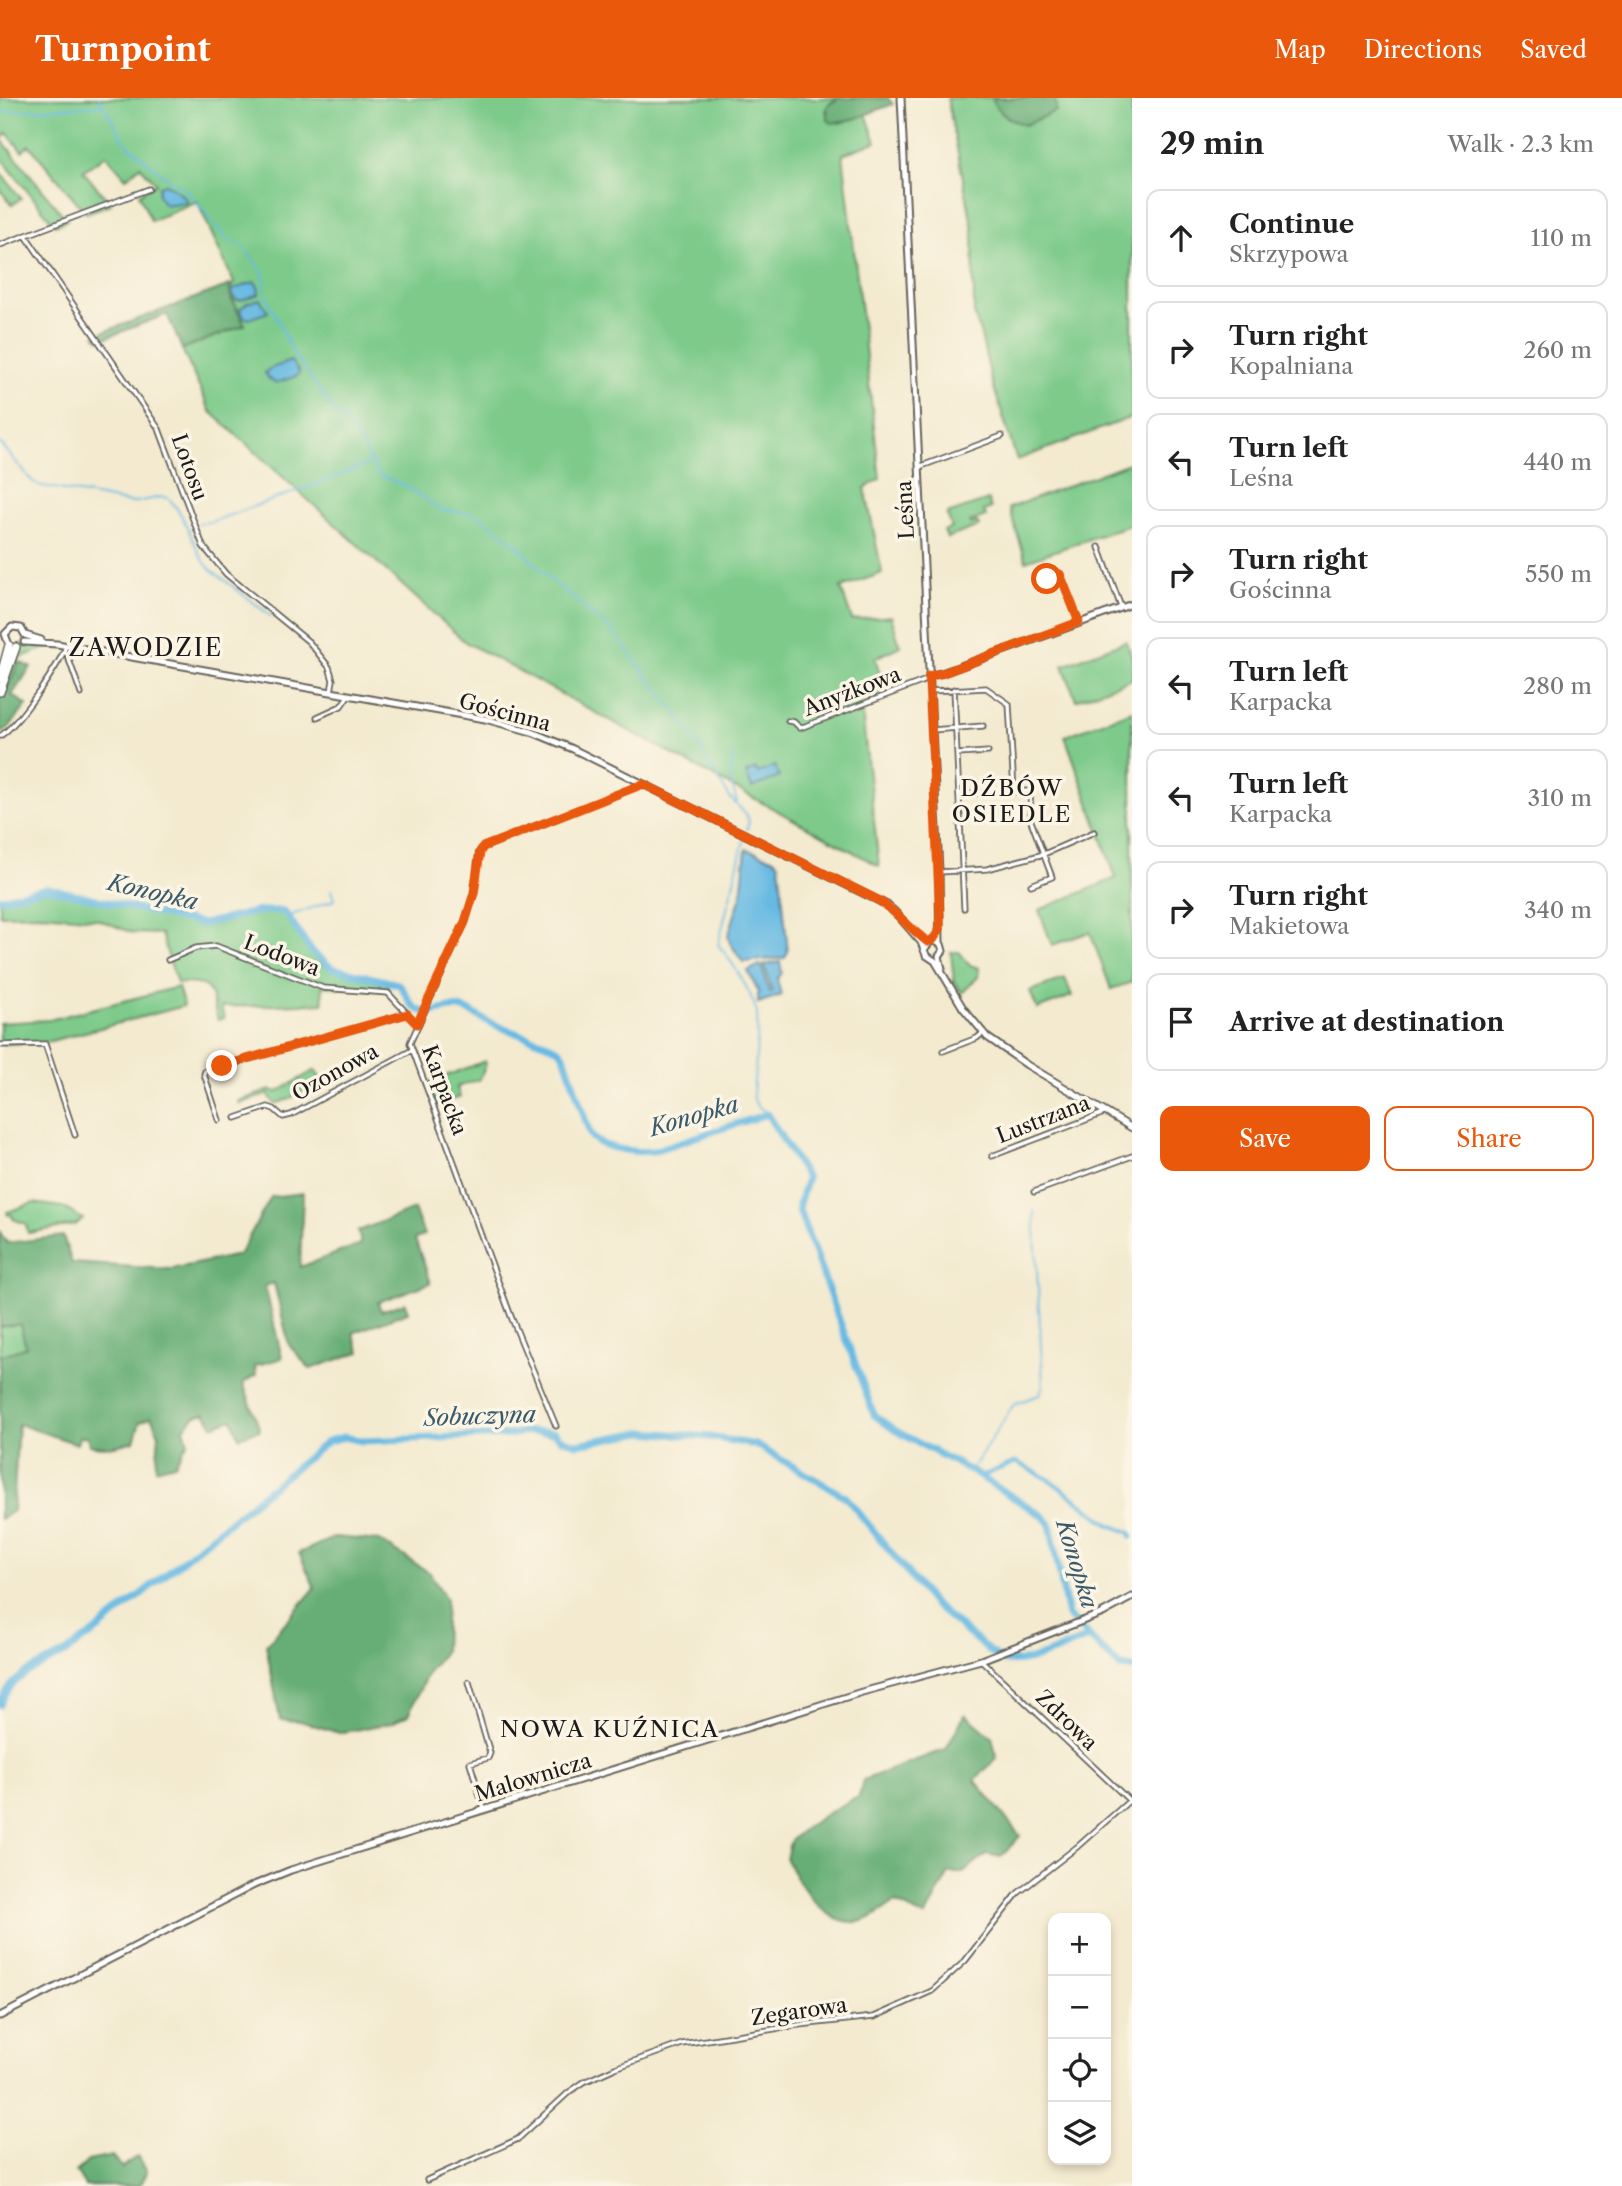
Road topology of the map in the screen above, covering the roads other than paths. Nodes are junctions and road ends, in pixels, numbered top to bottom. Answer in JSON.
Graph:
{"nodes":[{"id":1,"x":901,"y":98,"type":"edge"},
{"id":2,"x":149,"y":189,"type":"dead end"},
{"id":3,"x":26,"y":236,"type":"junction"},
{"id":4,"x":0,"y":245,"type":"edge"},
{"id":5,"x":1002,"y":436,"type":"dead end"},
{"id":6,"x":919,"y":467,"type":"junction"},
{"id":7,"x":1099,"y":547,"type":"dead end"},
{"id":8,"x":1047,"y":579,"type":"dead end"},
{"id":9,"x":1132,"y":604,"type":"edge"},
{"id":10,"x":1121,"y":608,"type":"junction"},
{"id":11,"x":1079,"y":622,"type":"junction"},
{"id":12,"x":6,"y":638,"type":"edge"},
{"id":13,"x":25,"y":638,"type":"junction"},
{"id":14,"x":65,"y":649,"type":"junction"},
{"id":15,"x":929,"y":677,"type":"junction"},
{"id":16,"x":0,"y":678,"type":"edge"},
{"id":17,"x":954,"y":689,"type":"junction"},
{"id":18,"x":930,"y":691,"type":"junction"},
{"id":19,"x":0,"y":692,"type":"edge"},
{"id":20,"x":330,"y":693,"type":"junction"},
{"id":21,"x":81,"y":694,"type":"dead end"},
{"id":22,"x":348,"y":696,"type":"junction"},
{"id":23,"x":317,"y":717,"type":"dead end"},
{"id":24,"x":788,"y":721,"type":"dead end"},
{"id":25,"x":983,"y":726,"type":"dead end"},
{"id":26,"x":957,"y":728,"type":"junction"},
{"id":27,"x":932,"y":730,"type":"junction"},
{"id":28,"x":0,"y":736,"type":"edge"},
{"id":29,"x":988,"y":752,"type":"dead end"},
{"id":30,"x":958,"y":754,"type":"junction"},
{"id":31,"x":643,"y":784,"type":"junction"},
{"id":32,"x":1014,"y":792,"type":"junction"},
{"id":33,"x":959,"y":794,"type":"junction"},
{"id":34,"x":1094,"y":832,"type":"dead end"},
{"id":35,"x":1044,"y":854,"type":"junction"},
{"id":36,"x":962,"y":870,"type":"junction"},
{"id":37,"x":939,"y":872,"type":"junction"},
{"id":38,"x":1031,"y":885,"type":"dead end"},
{"id":39,"x":964,"y":908,"type":"dead end"},
{"id":40,"x":940,"y":921,"type":"junction"},
{"id":41,"x":929,"y":943,"type":"junction"},
{"id":42,"x":940,"y":943,"type":"junction"},
{"id":43,"x":936,"y":957,"type":"junction"},
{"id":44,"x":168,"y":960,"type":"dead end"},
{"id":45,"x":407,"y":1014,"type":"junction"},
{"id":46,"x":417,"y":1024,"type":"junction"},
{"id":47,"x":983,"y":1033,"type":"junction"},
{"id":48,"x":0,"y":1045,"type":"edge"},
{"id":49,"x":412,"y":1050,"type":"junction"},
{"id":50,"x":943,"y":1051,"type":"dead end"},
{"id":51,"x":1106,"y":1112,"type":"junction"},
{"id":52,"x":236,"y":1118,"type":"dead end"},
{"id":53,"x":219,"y":1120,"type":"dead end"},
{"id":54,"x":1132,"y":1128,"type":"edge"},
{"id":55,"x":75,"y":1135,"type":"dead end"},
{"id":56,"x":992,"y":1156,"type":"dead end"},
{"id":57,"x":1132,"y":1156,"type":"edge"},
{"id":58,"x":1034,"y":1192,"type":"dead end"},
{"id":59,"x":556,"y":1426,"type":"dead end"},
{"id":60,"x":1132,"y":1597,"type":"edge"},
{"id":61,"x":981,"y":1660,"type":"junction"},
{"id":62,"x":469,"y":1682,"type":"dead end"},
{"id":63,"x":1131,"y":1802,"type":"edge"},
{"id":64,"x":484,"y":1809,"type":"junction"},
{"id":65,"x":0,"y":2015,"type":"edge"},
{"id":66,"x":427,"y":2180,"type":"dead end"}],
"edges":[{"from":1,"to":6,"type":"street","name":"Leśna"},
{"from":2,"to":3,"type":"street"},
{"from":3,"to":4,"type":"street"},
{"from":3,"to":20,"type":"street","name":"Lotosu"},
{"from":5,"to":6,"type":"street"},
{"from":6,"to":15,"type":"street","name":"Leśna"},
{"from":7,"to":10,"type":"street"},
{"from":8,"to":11,"type":"street"},
{"from":9,"to":10,"type":"street"},
{"from":10,"to":11,"type":"street"},
{"from":11,"to":15,"type":"street"},
{"from":12,"to":13,"type":"street"},
{"from":12,"to":13,"type":"street","name":"Gościnna"},
{"from":12,"to":16,"type":"highway"},
{"from":12,"to":19,"type":"highway"},
{"from":13,"to":14,"type":"street","name":"Gościnna"},
{"from":14,"to":20,"type":"street","name":"Gościnna"},
{"from":14,"to":21,"type":"street"},
{"from":14,"to":28,"type":"street"},
{"from":15,"to":18,"type":"street","name":"Leśna"},
{"from":15,"to":24,"type":"street","name":"Anyżkowa"},
{"from":17,"to":18,"type":"street"},
{"from":17,"to":26,"type":"street"},
{"from":17,"to":32,"type":"street"},
{"from":18,"to":27,"type":"street","name":"Leśna"},
{"from":20,"to":22,"type":"street","name":"Gościnna"},
{"from":22,"to":23,"type":"street"},
{"from":22,"to":31,"type":"street","name":"Gościnna"},
{"from":25,"to":26,"type":"street"},
{"from":26,"to":27,"type":"street"},
{"from":26,"to":30,"type":"street"},
{"from":27,"to":37,"type":"street","name":"Leśna"},
{"from":29,"to":30,"type":"street"},
{"from":30,"to":33,"type":"street"},
{"from":31,"to":41,"type":"street","name":"Gościnna"},
{"from":31,"to":46,"type":"street","name":"Karpacka"},
{"from":32,"to":33,"type":"street"},
{"from":32,"to":35,"type":"street"},
{"from":33,"to":36,"type":"street"},
{"from":34,"to":35,"type":"street"},
{"from":35,"to":36,"type":"street"},
{"from":35,"to":38,"type":"street"},
{"from":36,"to":37,"type":"street"},
{"from":36,"to":39,"type":"street"},
{"from":37,"to":40,"type":"street","name":"Leśna"},
{"from":40,"to":41,"type":"street","name":"Leśna"},
{"from":40,"to":42,"type":"street","name":"Leśna"},
{"from":41,"to":42,"type":"street"},
{"from":41,"to":43,"type":"street"},
{"from":42,"to":43,"type":"street","name":"Leśna"},
{"from":43,"to":47,"type":"street"},
{"from":44,"to":45,"type":"street","name":"Lodowa"},
{"from":45,"to":46,"type":"street","name":"Lodowa"},
{"from":45,"to":53,"type":"street"},
{"from":46,"to":49,"type":"street","name":"Karpacka"},
{"from":47,"to":50,"type":"street"},
{"from":47,"to":51,"type":"street"},
{"from":48,"to":55,"type":"street"},
{"from":49,"to":52,"type":"street","name":"Ozonowa"},
{"from":49,"to":59,"type":"street","name":"Karpacka"},
{"from":51,"to":54,"type":"street"},
{"from":51,"to":56,"type":"street","name":"Lustrzana"},
{"from":57,"to":58,"type":"street"},
{"from":60,"to":61,"type":"street","name":"Malownicza"},
{"from":61,"to":63,"type":"street","name":"Zdrowa"},
{"from":61,"to":64,"type":"street","name":"Malownicza"},
{"from":62,"to":64,"type":"street"},
{"from":63,"to":66,"type":"street","name":"Zegarowa"},
{"from":64,"to":65,"type":"street","name":"Malownicza"}]}
